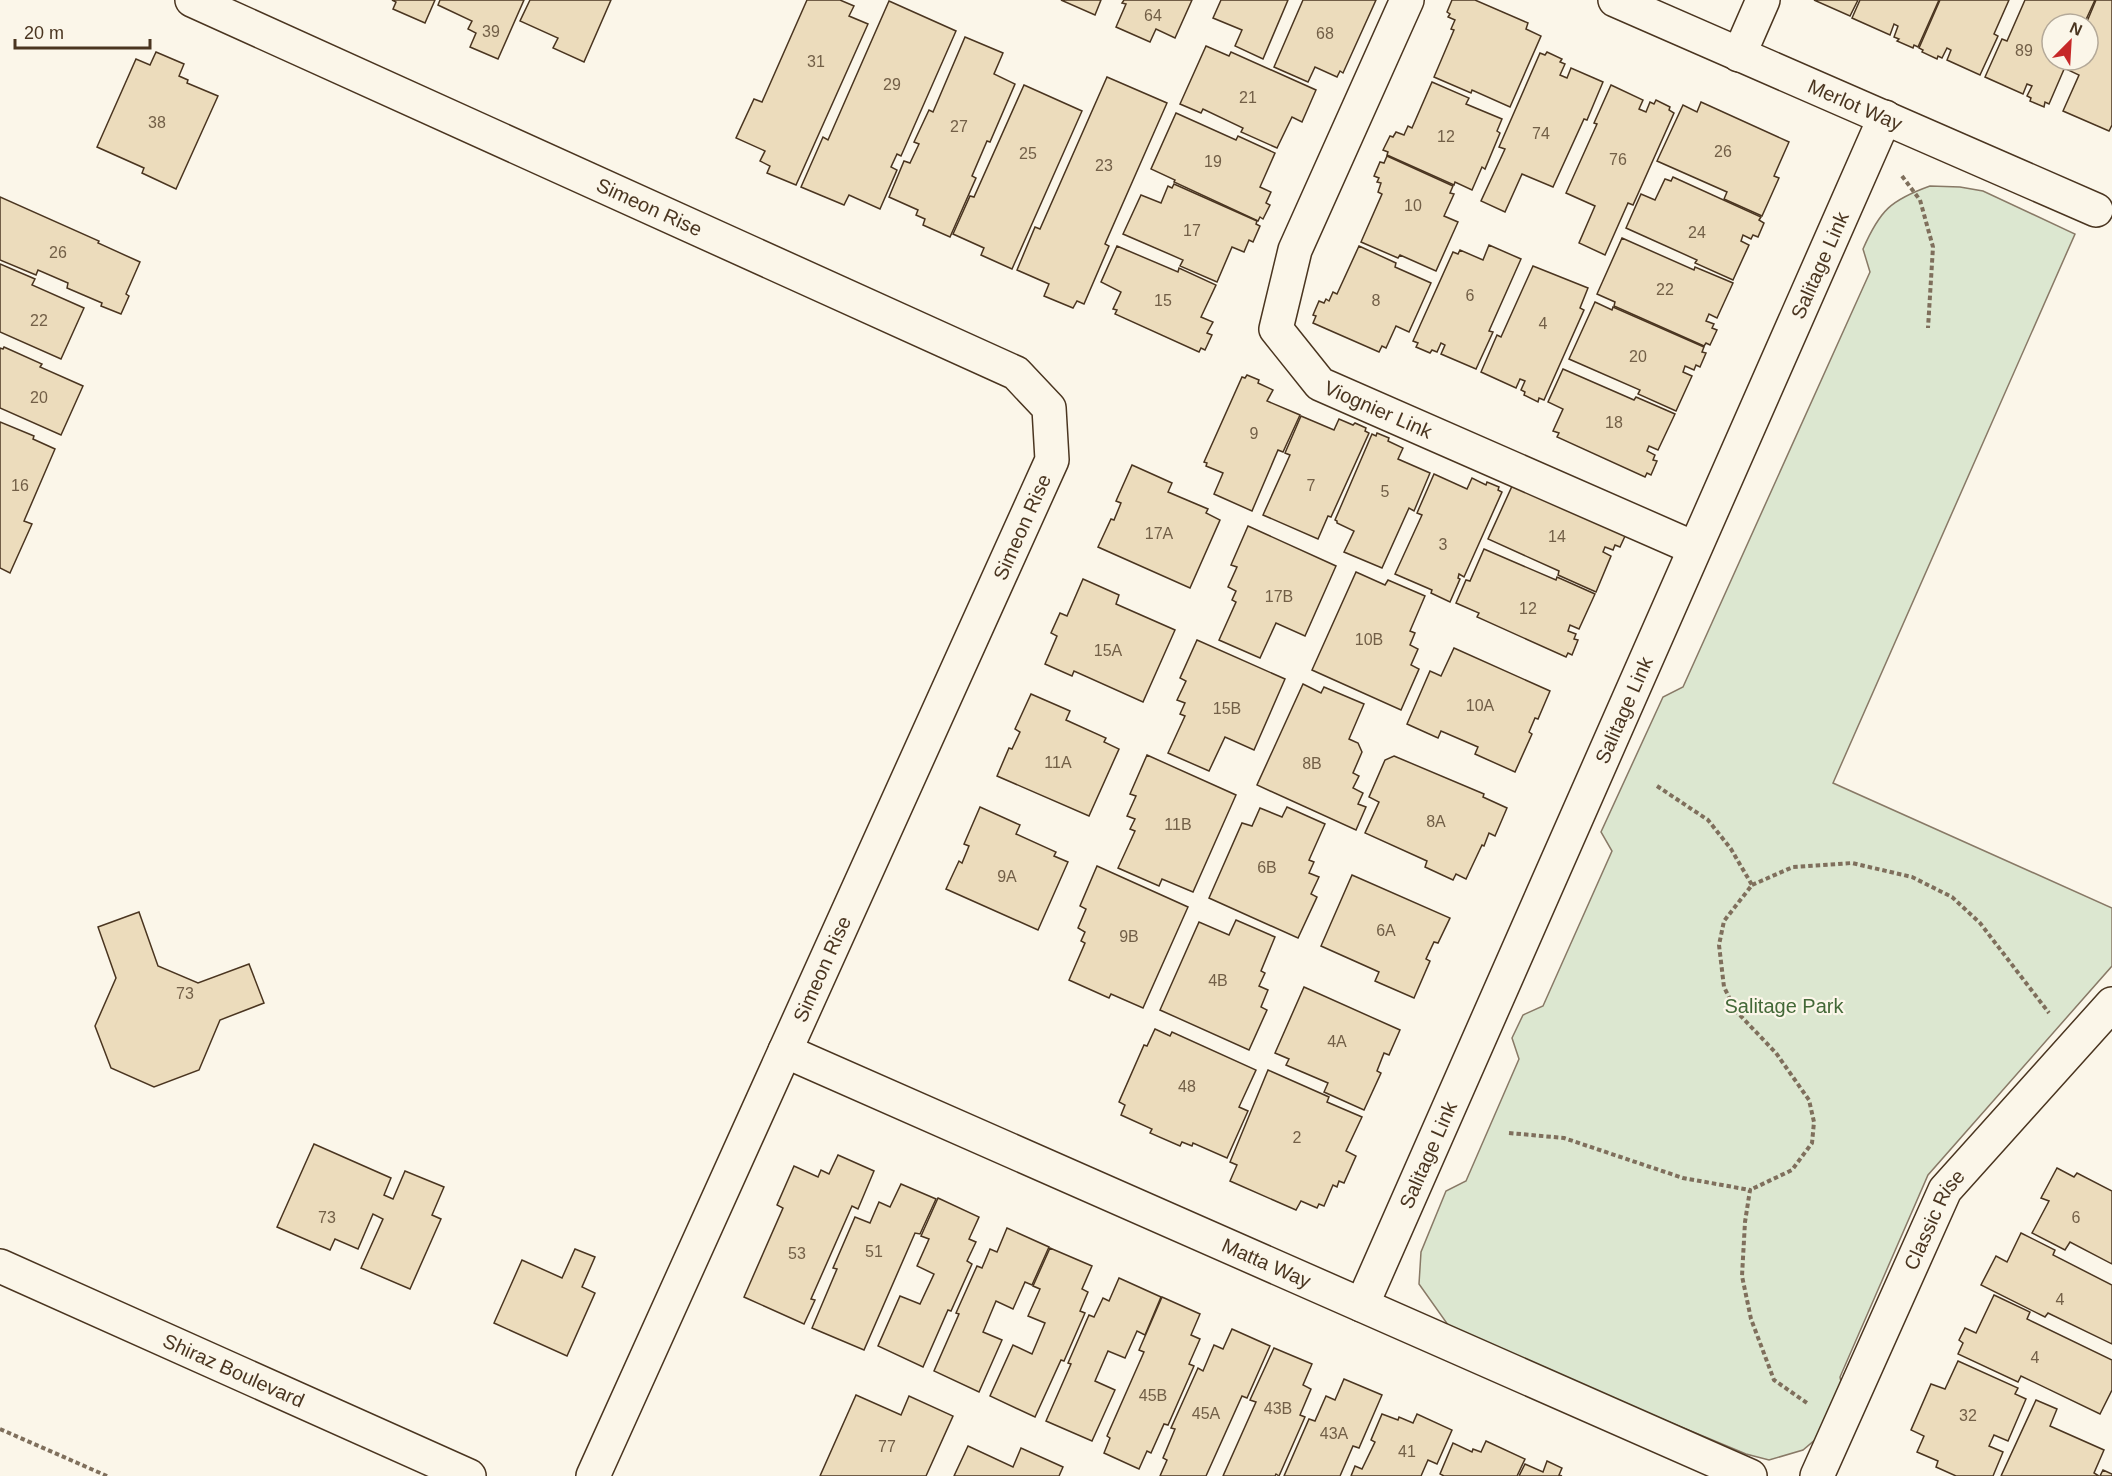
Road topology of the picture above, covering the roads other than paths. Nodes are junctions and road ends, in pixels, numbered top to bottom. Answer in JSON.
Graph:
{"nodes":[{"id":1,"x":192,"y":0,"type":"edge"},
{"id":2,"x":1407,"y":0,"type":"edge"},
{"id":3,"x":1615,"y":0,"type":"edge"},
{"id":4,"x":1763,"y":0,"type":"edge"},
{"id":5,"x":1739,"y":55,"type":"junction"},
{"id":6,"x":1880,"y":128,"type":"junction"},
{"id":7,"x":2096,"y":210,"type":"dead end"},
{"id":8,"x":1694,"y":548,"type":"junction"},
{"id":9,"x":2112,"y":1004,"type":"edge"},
{"id":10,"x":785,"y":1051,"type":"junction"},
{"id":11,"x":0,"y":1266,"type":"edge"},
{"id":12,"x":1362,"y":1305,"type":"junction"},
{"id":13,"x":469,"y":1476,"type":"edge"},
{"id":14,"x":594,"y":1476,"type":"edge"},
{"id":15,"x":1750,"y":1476,"type":"edge"},
{"id":16,"x":1817,"y":1476,"type":"edge"}],
"edges":[{"from":1,"to":10,"type":"street","name":"Simeon Rise"},
{"from":2,"to":8,"type":"street","name":"Viognier Link"},
{"from":3,"to":5,"type":"street","name":"Merlot Way"},
{"from":4,"to":5,"type":"street"},
{"from":5,"to":6,"type":"street","name":"Merlot Way"},
{"from":6,"to":7,"type":"street","name":"Merlot Way"},
{"from":6,"to":8,"type":"street","name":"Salitage Link"},
{"from":8,"to":12,"type":"street","name":"Salitage Link"},
{"from":9,"to":16,"type":"street","name":"Classic Rise"},
{"from":10,"to":12,"type":"street","name":"Matta Way"},
{"from":10,"to":14,"type":"street","name":"Simeon Rise"},
{"from":11,"to":13,"type":"street","name":"Shiraz Boulevard"},
{"from":12,"to":15,"type":"street","name":"Matta Way"}]}
